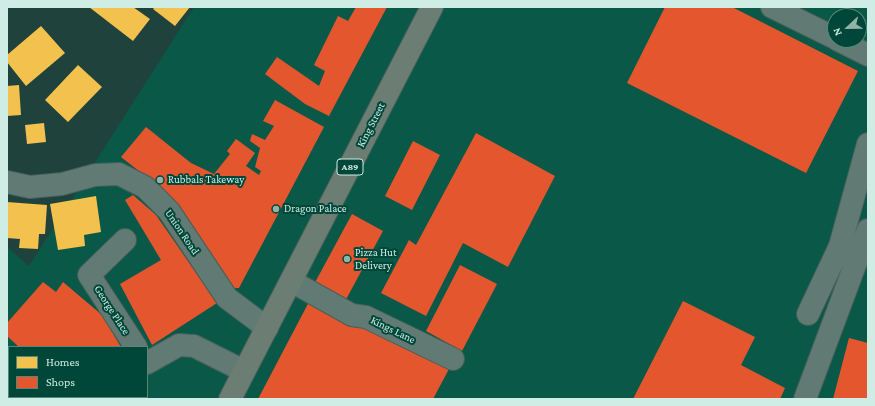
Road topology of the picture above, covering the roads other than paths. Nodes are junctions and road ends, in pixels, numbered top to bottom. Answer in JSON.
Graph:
{"nodes":[{"id":1,"x":432,"y":7,"type":"edge"},
{"id":2,"x":772,"y":7,"type":"edge"},
{"id":3,"x":827,"y":34,"type":"edge"},
{"id":4,"x":854,"y":48,"type":"edge"},
{"id":5,"x":868,"y":55,"type":"edge"},
{"id":6,"x":868,"y":144,"type":"edge"},
{"id":7,"x":7,"y":182,"type":"edge"},
{"id":8,"x":868,"y":230,"type":"edge"},
{"id":9,"x":125,"y":240,"type":"dead end"},
{"id":10,"x":850,"y":249,"type":"junction"},
{"id":11,"x":291,"y":281,"type":"junction"},
{"id":12,"x":808,"y":314,"type":"dead end"},
{"id":13,"x":267,"y":328,"type":"junction"},
{"id":14,"x":135,"y":346,"type":"edge"},
{"id":15,"x":453,"y":359,"type":"dead end"},
{"id":16,"x":148,"y":362,"type":"edge"},
{"id":17,"x":244,"y":371,"type":"junction"},
{"id":18,"x":230,"y":399,"type":"edge"},
{"id":19,"x":805,"y":399,"type":"edge"}],
"edges":[{"from":1,"to":11,"type":"main road","name":"King Street","number":"A89"},
{"from":2,"to":3,"type":"street"},
{"from":4,"to":5,"type":"street"},
{"from":6,"to":10,"type":"street"},
{"from":7,"to":13,"type":"street","name":"Union Road"},
{"from":8,"to":10,"type":"street"},
{"from":9,"to":14,"type":"street","name":"George Place"},
{"from":10,"to":12,"type":"street"},
{"from":10,"to":19,"type":"street"},
{"from":11,"to":13,"type":"main road","name":"King Street","number":"A89"},
{"from":11,"to":15,"type":"street","name":"Kings Lane"},
{"from":13,"to":17,"type":"main road","number":"A89"},
{"from":16,"to":17,"type":"street"},
{"from":17,"to":18,"type":"main road","number":"A89"}]}
